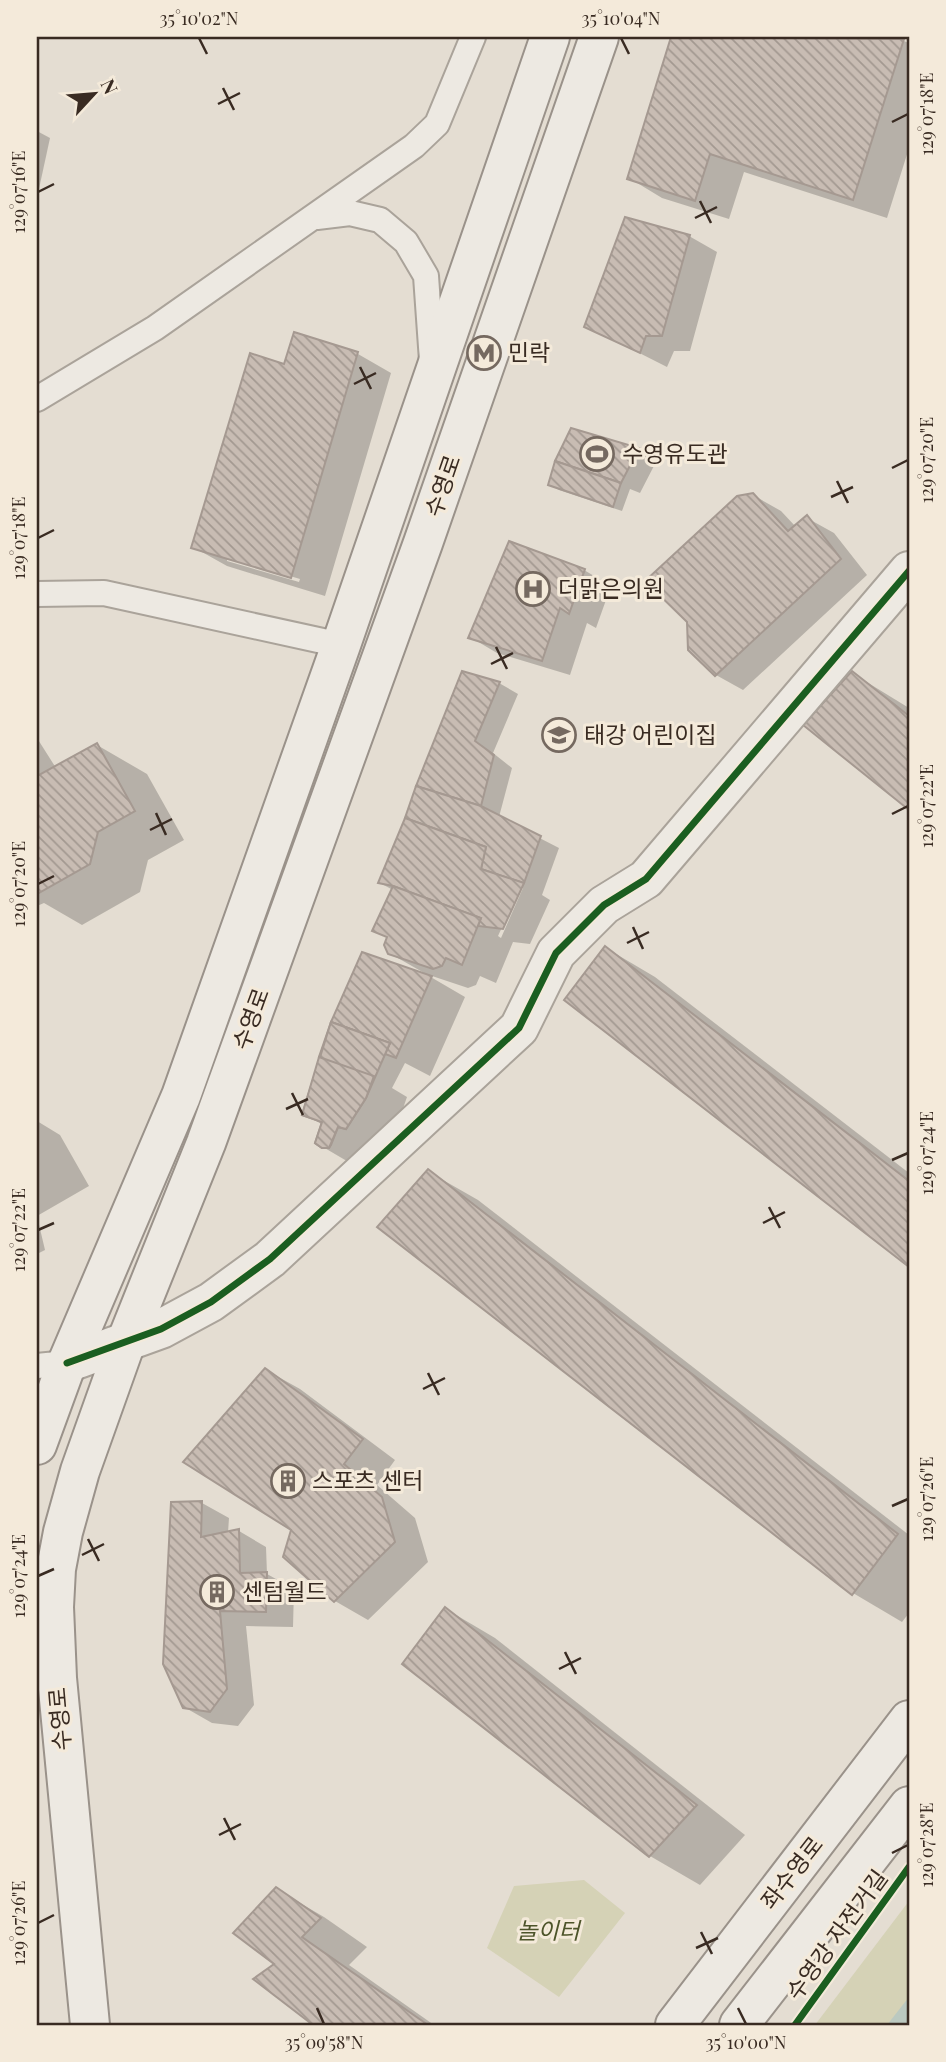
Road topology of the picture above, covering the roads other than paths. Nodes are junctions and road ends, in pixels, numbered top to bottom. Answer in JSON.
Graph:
{"nodes":[{"id":1,"x":473,"y":37,"type":"edge"},
{"id":2,"x":550,"y":37,"type":"edge"},
{"id":3,"x":600,"y":37,"type":"edge"},
{"id":4,"x":313,"y":217,"type":"junction"},
{"id":5,"x":433,"y":377,"type":"junction"},
{"id":6,"x":37,"y":399,"type":"edge"},
{"id":7,"x":909,"y":571,"type":"edge"},
{"id":8,"x":37,"y":594,"type":"edge"},
{"id":9,"x":341,"y":645,"type":"junction"},
{"id":10,"x":126,"y":1342,"type":"junction"},
{"id":11,"x":52,"y":1365,"type":"edge"},
{"id":12,"x":37,"y":1445,"type":"edge"},
{"id":13,"x":909,"y":1720,"type":"edge"},
{"id":14,"x":909,"y":1806,"type":"edge"},
{"id":15,"x":90,"y":2025,"type":"edge"},
{"id":16,"x":675,"y":2025,"type":"edge"},
{"id":17,"x":739,"y":2025,"type":"edge"}],
"edges":[{"from":1,"to":4,"type":"lane"},
{"from":2,"to":5,"type":"main road","name":"수영로"},
{"from":3,"to":10,"type":"main road","name":"수영로"},
{"from":4,"to":5,"type":"lane"},
{"from":4,"to":6,"type":"lane"},
{"from":5,"to":9,"type":"main road","name":"수영로"},
{"from":7,"to":10,"type":"main road"},
{"from":8,"to":9,"type":"lane"},
{"from":9,"to":11,"type":"main road","name":"수영로"},
{"from":10,"to":11,"type":"main road"},
{"from":10,"to":15,"type":"main road","name":"수영로"},
{"from":11,"to":12,"type":"main road","name":"수영로"},
{"from":13,"to":16,"type":"main road","name":"좌수영로"},
{"from":14,"to":17,"type":"main road"}]}
